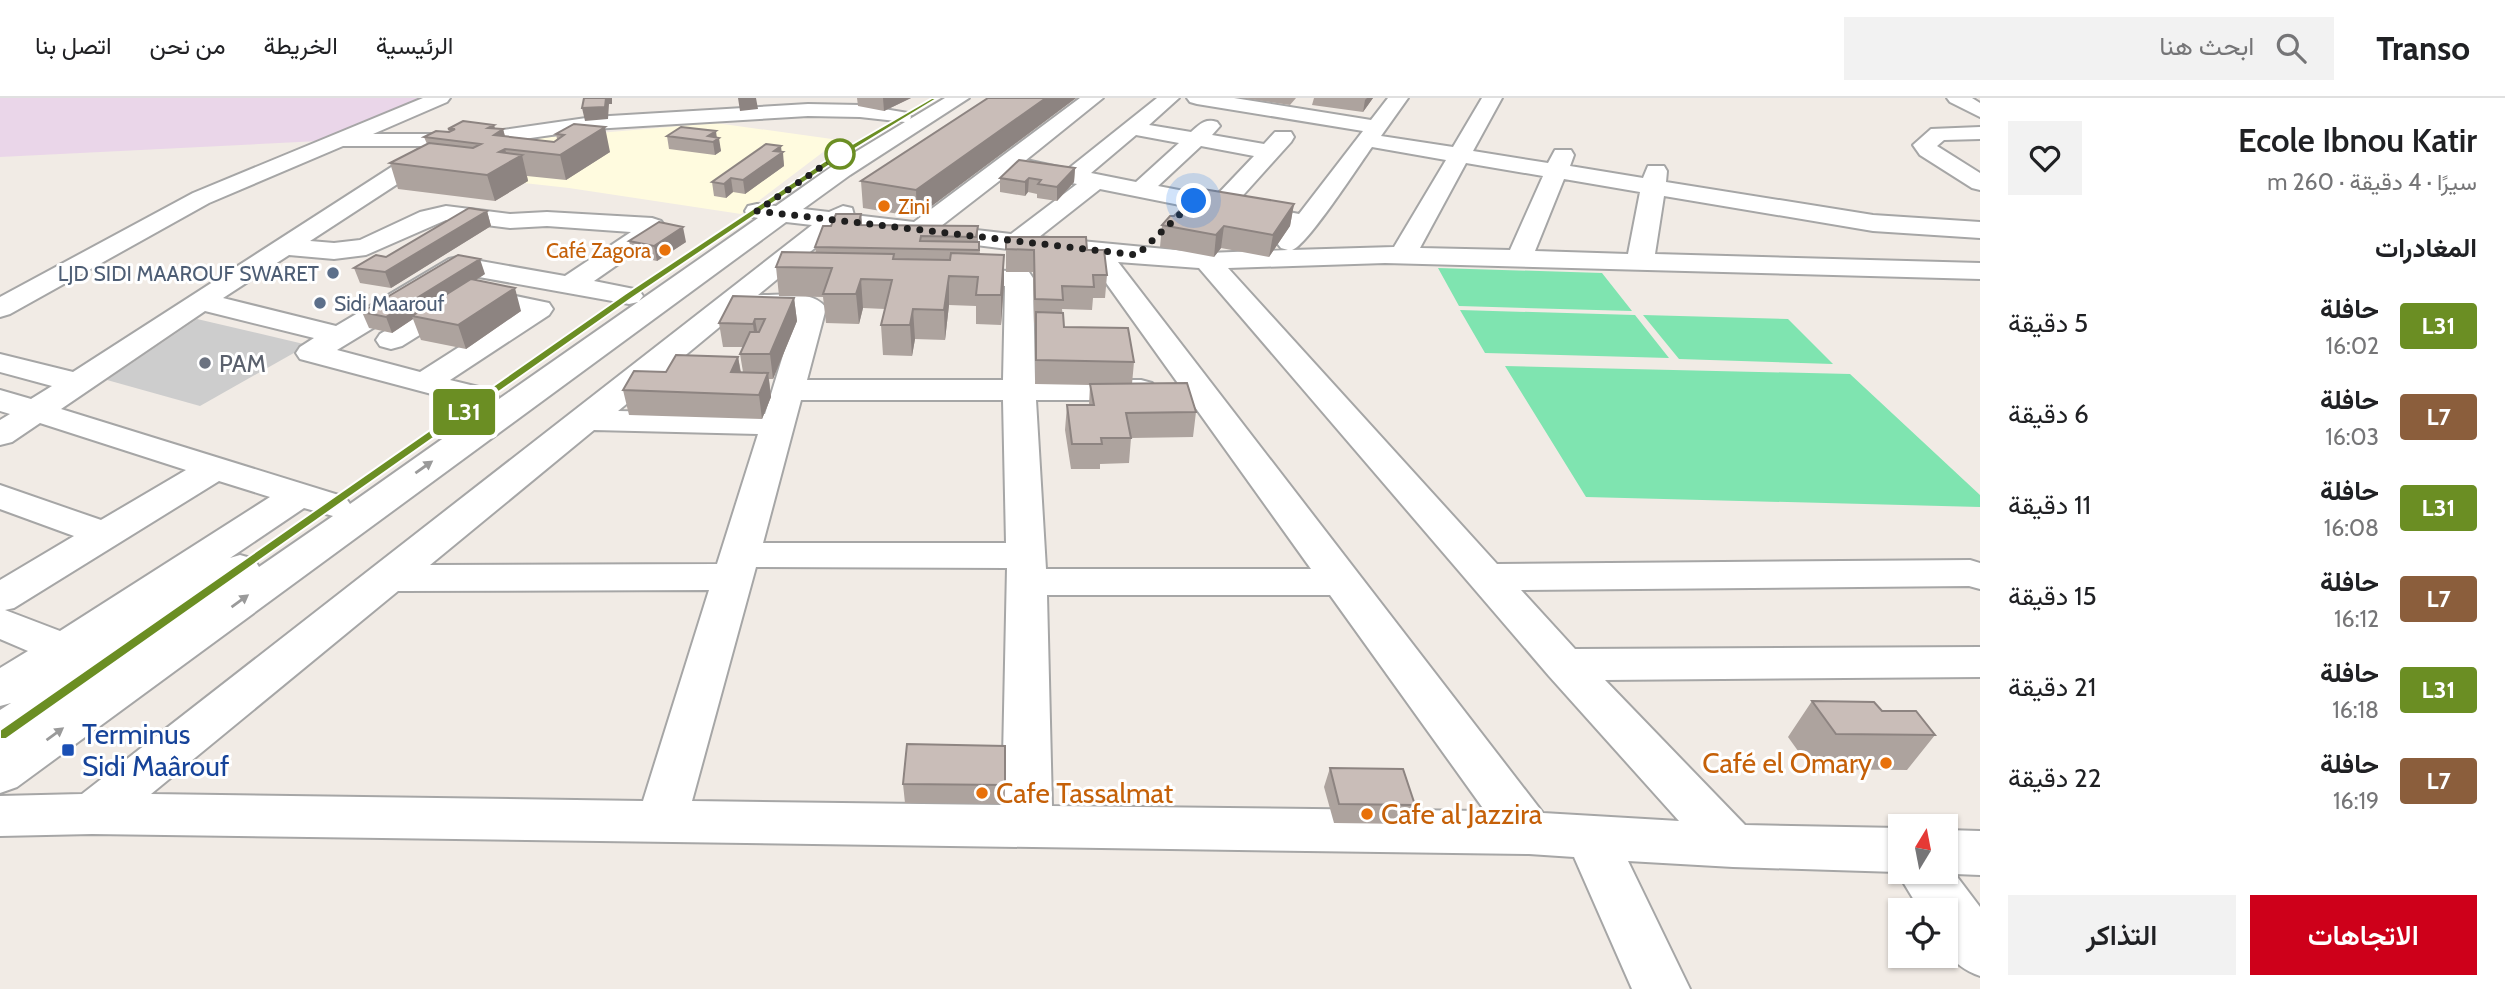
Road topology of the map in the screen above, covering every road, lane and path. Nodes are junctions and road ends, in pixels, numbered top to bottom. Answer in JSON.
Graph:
{"nodes":[{"id":1,"x":440,"y":98,"type":"edge"},
{"id":2,"x":624,"y":98,"type":"edge"},
{"id":3,"x":934,"y":98,"type":"edge"},
{"id":4,"x":1093,"y":98,"type":"edge"},
{"id":5,"x":1169,"y":98,"type":"edge"},
{"id":6,"x":1197,"y":98,"type":"edge"},
{"id":7,"x":1398,"y":98,"type":"edge"},
{"id":8,"x":1492,"y":98,"type":"edge"},
{"id":9,"x":1957,"y":98,"type":"edge"},
{"id":10,"x":1235,"y":104,"type":"junction"},
{"id":11,"x":728,"y":106,"type":"edge"},
{"id":12,"x":973,"y":106,"type":"edge"},
{"id":13,"x":1980,"y":111,"type":"edge"},
{"id":14,"x":1303,"y":115,"type":"junction"},
{"id":15,"x":901,"y":117,"type":"junction"},
{"id":16,"x":617,"y":122,"type":"junction"},
{"id":17,"x":1132,"y":128,"type":"junction"},
{"id":18,"x":1372,"y":133,"type":"junction"},
{"id":19,"x":1980,"y":133,"type":"edge"},
{"id":20,"x":1196,"y":139,"type":"junction"},
{"id":21,"x":341,"y":140,"type":"junction"},
{"id":22,"x":450,"y":140,"type":"junction"},
{"id":23,"x":1270,"y":152,"type":"junction"},
{"id":24,"x":1461,"y":156,"type":"junction"},
{"id":25,"x":920,"y":159,"type":"edge"},
{"id":26,"x":1006,"y":163,"type":"junction"},
{"id":27,"x":1559,"y":163,"type":"junction"},
{"id":28,"x":1084,"y":179,"type":"junction"},
{"id":29,"x":1655,"y":179,"type":"junction"},
{"id":30,"x":1980,"y":183,"type":"edge"},
{"id":31,"x":876,"y":190,"type":"edge"},
{"id":32,"x":1141,"y":190,"type":"junction"},
{"id":33,"x":1194,"y":201,"type":"junction"},
{"id":34,"x":1220,"y":206,"type":"junction"},
{"id":35,"x":769,"y":213,"type":"junction"},
{"id":36,"x":1175,"y":219,"type":"edge"},
{"id":37,"x":510,"y":221,"type":"junction"},
{"id":38,"x":831,"y":221,"type":"junction"},
{"id":39,"x":1873,"y":223,"type":"junction"},
{"id":40,"x":1764,"y":226,"type":"junction"},
{"id":41,"x":1303,"y":227,"type":"junction"},
{"id":42,"x":1980,"y":229,"type":"edge"},
{"id":43,"x":920,"y":230,"type":"junction"},
{"id":44,"x":1017,"y":242,"type":"junction"},
{"id":45,"x":284,"y":247,"type":"junction"},
{"id":46,"x":1097,"y":252,"type":"junction"},
{"id":47,"x":1367,"y":256,"type":"junction"},
{"id":48,"x":1402,"y":256,"type":"junction"},
{"id":49,"x":1278,"y":259,"type":"junction"},
{"id":50,"x":1519,"y":259,"type":"junction"},
{"id":51,"x":1207,"y":261,"type":"junction"},
{"id":52,"x":1640,"y":262,"type":"junction"},
{"id":53,"x":1881,"y":268,"type":"junction"},
{"id":54,"x":1980,"y":271,"type":"edge"},
{"id":55,"x":769,"y":273,"type":"junction"},
{"id":56,"x":810,"y":274,"type":"edge"},
{"id":57,"x":933,"y":276,"type":"edge"},
{"id":58,"x":464,"y":279,"type":"junction"},
{"id":59,"x":570,"y":285,"type":"junction"},
{"id":60,"x":629,"y":296,"type":"junction"},
{"id":61,"x":200,"y":301,"type":"junction"},
{"id":62,"x":731,"y":303,"type":"junction"},
{"id":63,"x":0,"y":308,"type":"edge"},
{"id":64,"x":342,"y":332,"type":"junction"},
{"id":65,"x":391,"y":340,"type":"junction"},
{"id":66,"x":464,"y":357,"type":"junction"},
{"id":67,"x":0,"y":363,"type":"edge"},
{"id":68,"x":425,"y":382,"type":"junction"},
{"id":69,"x":80,"y":383,"type":"junction"},
{"id":70,"x":1200,"y":390,"type":"junction"},
{"id":71,"x":1019,"y":391,"type":"junction"},
{"id":72,"x":484,"y":398,"type":"junction"},
{"id":73,"x":0,"y":400,"type":"edge"},
{"id":74,"x":785,"y":407,"type":"junction"},
{"id":75,"x":38,"y":411,"type":"junction"},
{"id":76,"x":585,"y":420,"type":"junction"},
{"id":77,"x":0,"y":435,"type":"edge"},
{"id":78,"x":215,"y":468,"type":"junction"},
{"id":79,"x":342,"y":497,"type":"junction"},
{"id":80,"x":6,"y":504,"type":"edge"},
{"id":81,"x":103,"y":534,"type":"junction"},
{"id":82,"x":736,"y":566,"type":"junction"},
{"id":83,"x":1026,"y":569,"type":"junction"},
{"id":84,"x":1980,"y":576,"type":"edge"},
{"id":85,"x":1486,"y":577,"type":"junction"},
{"id":86,"x":386,"y":578,"type":"junction"},
{"id":87,"x":1343,"y":582,"type":"junction"},
{"id":88,"x":0,"y":598,"type":"edge"},
{"id":89,"x":0,"y":623,"type":"edge"},
{"id":90,"x":62,"y":648,"type":"junction"},
{"id":91,"x":1980,"y":662,"type":"edge"},
{"id":92,"x":1564,"y":665,"type":"junction"},
{"id":93,"x":0,"y":690,"type":"edge"},
{"id":94,"x":0,"y":734,"type":"edge"},
{"id":95,"x":0,"y":774,"type":"edge"},
{"id":96,"x":92,"y":814,"type":"junction"},
{"id":97,"x":0,"y":816,"type":"edge"},
{"id":98,"x":662,"y":821,"type":"junction"},
{"id":99,"x":1027,"y":828,"type":"junction"},
{"id":100,"x":1529,"y":833,"type":"junction"},
{"id":101,"x":1590,"y":835,"type":"junction"},
{"id":102,"x":1732,"y":846,"type":"junction"},
{"id":103,"x":1888,"y":850,"type":"edge"},
{"id":104,"x":1958,"y":852,"type":"edge"},
{"id":105,"x":1980,"y":853,"type":"edge"},
{"id":106,"x":1932,"y":884,"type":"edge"},
{"id":107,"x":1980,"y":951,"type":"edge"},
{"id":108,"x":1661,"y":989,"type":"edge"}],
"edges":[{"from":1,"to":21,"type":"street"},
{"from":2,"to":16,"type":"street"},
{"from":3,"to":15,"type":"street"},
{"from":4,"to":26,"type":"street"},
{"from":5,"to":17,"type":"street"},
{"from":6,"to":10,"type":"street"},
{"from":7,"to":18,"type":"street"},
{"from":8,"to":24,"type":"street"},
{"from":9,"to":13,"type":"street"},
{"from":10,"to":14,"type":"street"},
{"from":10,"to":20,"type":"street"},
{"from":11,"to":15,"type":"street"},
{"from":11,"to":16,"type":"street"},
{"from":12,"to":25,"type":"street"},
{"from":12,"to":35,"type":"street"},
{"from":14,"to":18,"type":"street"},
{"from":14,"to":23,"type":"street"},
{"from":15,"to":35,"type":"street"},
{"from":16,"to":22,"type":"street"},
{"from":17,"to":20,"type":"street"},
{"from":17,"to":28,"type":"street"},
{"from":18,"to":24,"type":"street"},
{"from":18,"to":41,"type":"street"},
{"from":19,"to":30,"type":"street"},
{"from":20,"to":23,"type":"street"},
{"from":20,"to":32,"type":"street"},
{"from":21,"to":22,"type":"street"},
{"from":21,"to":63,"type":"street"},
{"from":22,"to":45,"type":"street"},
{"from":23,"to":34,"type":"street"},
{"from":24,"to":27,"type":"street"},
{"from":24,"to":48,"type":"street"},
{"from":26,"to":28,"type":"street"},
{"from":26,"to":43,"type":"street"},
{"from":27,"to":29,"type":"street"},
{"from":27,"to":50,"type":"street"},
{"from":28,"to":32,"type":"street"},
{"from":28,"to":44,"type":"street"},
{"from":29,"to":40,"type":"street"},
{"from":29,"to":52,"type":"street"},
{"from":31,"to":38,"type":"street"},
{"from":32,"to":33,"type":"street"},
{"from":33,"to":34,"type":"street"},
{"from":33,"to":36,"type":"street"},
{"from":34,"to":41,"type":"street"},
{"from":35,"to":38,"type":"street"},
{"from":35,"to":60,"type":"street"},
{"from":79,"to":35,"type":"street","one_way":true},
{"from":37,"to":45,"type":"street"},
{"from":37,"to":58,"type":"street"},
{"from":37,"to":59,"type":"street"},
{"from":38,"to":43,"type":"street"},
{"from":38,"to":55,"type":"street"},
{"from":39,"to":40,"type":"street"},
{"from":39,"to":42,"type":"street"},
{"from":39,"to":53,"type":"street"},
{"from":40,"to":52,"type":"street"},
{"from":40,"to":53,"type":"street"},
{"from":41,"to":47,"type":"street"},
{"from":41,"to":49,"type":"street"},
{"from":43,"to":44,"type":"street"},
{"from":44,"to":46,"type":"street"},
{"from":45,"to":61,"type":"street"},
{"from":46,"to":51,"type":"street"},
{"from":46,"to":70,"type":"street"},
{"from":47,"to":48,"type":"street"},
{"from":47,"to":49,"type":"street"},
{"from":48,"to":50,"type":"street"},
{"from":49,"to":51,"type":"street"},
{"from":50,"to":52,"type":"street"},
{"from":51,"to":85,"type":"street"},
{"from":53,"to":54,"type":"street"},
{"from":55,"to":56,"type":"street"},
{"from":55,"to":62,"type":"street"},
{"from":57,"to":71,"type":"street"},
{"from":58,"to":59,"type":"street"},
{"from":58,"to":64,"type":"street"},
{"from":58,"to":65,"type":"street"},
{"from":58,"to":66,"type":"street"},
{"from":59,"to":60,"type":"street"},
{"from":60,"to":72,"type":"street"},
{"from":61,"to":64,"type":"street"},
{"from":61,"to":69,"type":"street"},
{"from":62,"to":74,"type":"street"},
{"from":62,"to":76,"type":"street"},
{"from":64,"to":65,"type":"street"},
{"from":64,"to":68,"type":"street"},
{"from":65,"to":66,"type":"street"},
{"from":66,"to":68,"type":"street"},
{"from":67,"to":69,"type":"street"},
{"from":68,"to":72,"type":"street"},
{"from":69,"to":75,"type":"street"},
{"from":70,"to":71,"type":"street"},
{"from":70,"to":87,"type":"street"},
{"from":71,"to":74,"type":"street"},
{"from":71,"to":83,"type":"street"},
{"from":72,"to":79,"type":"street"},
{"from":73,"to":75,"type":"street"},
{"from":74,"to":76,"type":"street"},
{"from":74,"to":82,"type":"street"},
{"from":75,"to":77,"type":"street"},
{"from":75,"to":78,"type":"street"},
{"from":76,"to":86,"type":"street"},
{"from":78,"to":79,"type":"street"},
{"from":78,"to":81,"type":"street"},
{"from":79,"to":90,"type":"street"},
{"from":79,"to":94,"type":"street"},
{"from":95,"to":79,"type":"street","one_way":true},
{"from":80,"to":81,"type":"street"},
{"from":81,"to":88,"type":"street"},
{"from":82,"to":83,"type":"street"},
{"from":82,"to":86,"type":"street"},
{"from":82,"to":98,"type":"street"},
{"from":83,"to":87,"type":"street"},
{"from":83,"to":99,"type":"street"},
{"from":84,"to":85,"type":"street"},
{"from":85,"to":92,"type":"street"},
{"from":86,"to":96,"type":"street"},
{"from":87,"to":100,"type":"street"},
{"from":89,"to":90,"type":"street"},
{"from":90,"to":93,"type":"street"},
{"from":91,"to":92,"type":"street"},
{"from":92,"to":102,"type":"street"},
{"from":96,"to":97,"type":"street"},
{"from":96,"to":98,"type":"street"},
{"from":98,"to":99,"type":"street"},
{"from":99,"to":100,"type":"street"},
{"from":100,"to":101,"type":"street"},
{"from":101,"to":102,"type":"street"},
{"from":101,"to":108,"type":"street"},
{"from":102,"to":103,"type":"street"},
{"from":104,"to":105,"type":"street"},
{"from":106,"to":107,"type":"street"}]}
